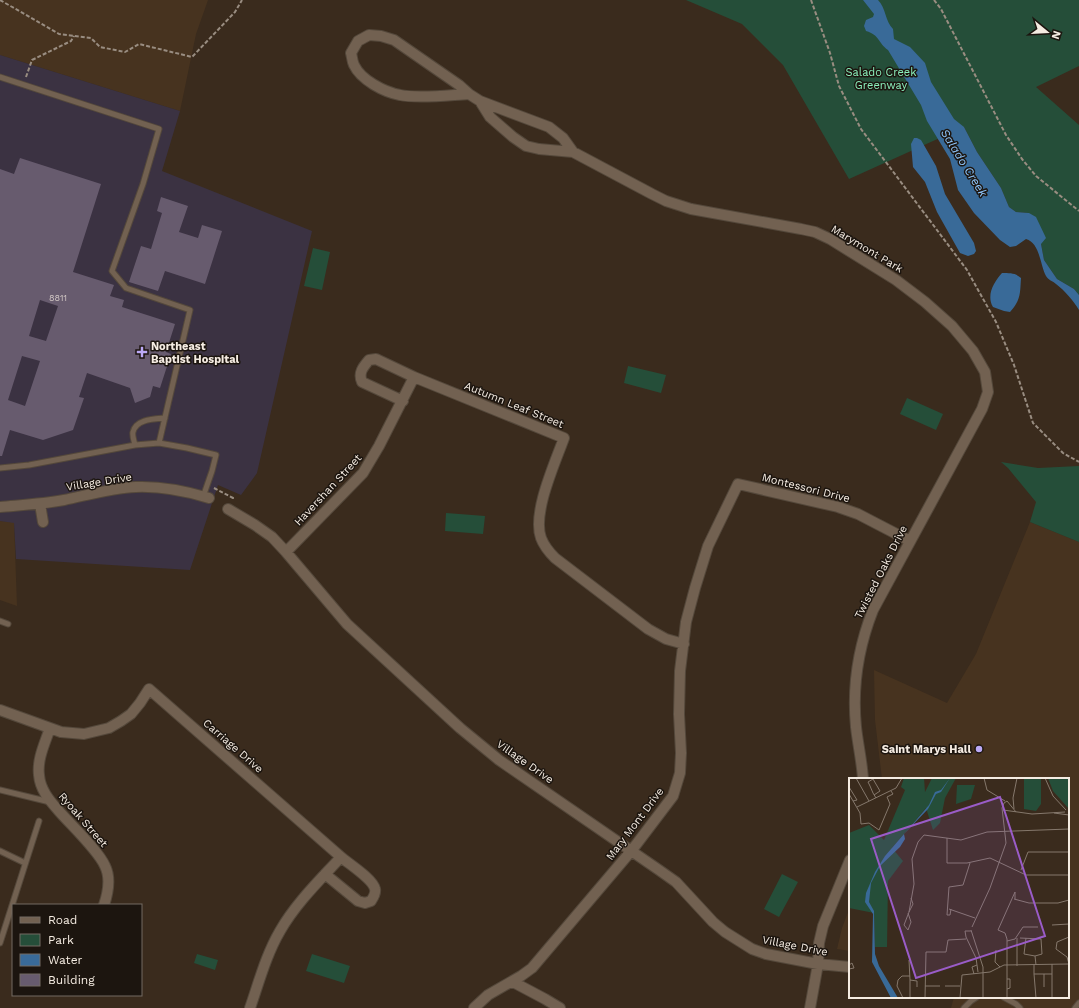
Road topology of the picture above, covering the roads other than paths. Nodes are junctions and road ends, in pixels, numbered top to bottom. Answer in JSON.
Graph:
{"nodes":[{"id":1,"x":0,"y":77,"type":"edge"},
{"id":2,"x":469,"y":94,"type":"junction"},
{"id":3,"x":480,"y":101,"type":"junction"},
{"id":4,"x":573,"y":152,"type":"junction"},
{"id":5,"x":414,"y":377,"type":"junction"},
{"id":6,"x":403,"y":401,"type":"junction"},
{"id":7,"x":165,"y":418,"type":"junction"},
{"id":8,"x":159,"y":443,"type":"junction"},
{"id":9,"x":135,"y":445,"type":"junction"},
{"id":10,"x":0,"y":468,"type":"edge"},
{"id":11,"x":944,"y":477,"type":"joint"},
{"id":12,"x":738,"y":484,"type":"joint"},
{"id":13,"x":206,"y":498,"type":"joint"},
{"id":14,"x":40,"y":504,"type":"junction"},
{"id":15,"x":0,"y":507,"type":"edge"},
{"id":16,"x":228,"y":509,"type":"road end"},
{"id":17,"x":43,"y":522,"type":"dead end"},
{"id":18,"x":910,"y":541,"type":"junction"},
{"id":19,"x":286,"y":552,"type":"junction"},
{"id":20,"x":0,"y":621,"type":"edge"},
{"id":21,"x":8,"y":624,"type":"dead end"},
{"id":22,"x":684,"y":644,"type":"junction"},
{"id":23,"x":0,"y":710,"type":"edge"},
{"id":24,"x":50,"y":728,"type":"junction"},
{"id":25,"x":863,"y":778,"type":"edge"},
{"id":26,"x":0,"y":790,"type":"edge"},
{"id":27,"x":51,"y":802,"type":"junction"},
{"id":28,"x":39,"y":821,"type":"dead end"},
{"id":29,"x":632,"y":850,"type":"junction"},
{"id":30,"x":0,"y":851,"type":"edge"},
{"id":31,"x":341,"y":858,"type":"junction"},
{"id":32,"x":849,"y":862,"type":"edge"},
{"id":33,"x":25,"y":863,"type":"junction"},
{"id":34,"x":325,"y":874,"type":"junction"},
{"id":35,"x":12,"y":904,"type":"edge"},
{"id":36,"x":104,"y":904,"type":"edge"},
{"id":37,"x":12,"y":905,"type":"edge"},
{"id":38,"x":0,"y":943,"type":"edge"},
{"id":39,"x":818,"y":964,"type":"junction"},
{"id":40,"x":849,"y":968,"type":"edge"},
{"id":41,"x":513,"y":982,"type":"junction"},
{"id":42,"x":976,"y":998,"type":"edge"},
{"id":43,"x":1005,"y":998,"type":"edge"},
{"id":44,"x":1079,"y":1003,"type":"edge"},
{"id":45,"x":250,"y":1008,"type":"edge"},
{"id":46,"x":474,"y":1008,"type":"edge"},
{"id":47,"x":560,"y":1008,"type":"edge"},
{"id":48,"x":810,"y":1008,"type":"edge"},
{"id":49,"x":964,"y":1008,"type":"edge"},
{"id":50,"x":1020,"y":1008,"type":"edge"},
{"id":51,"x":1075,"y":1008,"type":"edge"}],
"edges":[{"from":1,"to":7,"type":"lane"},
{"from":2,"to":2,"type":"street","name":"Marymont Park"},
{"from":2,"to":3,"type":"street","name":"Marymont Park"},
{"from":3,"to":4,"type":"street","name":"Marymont Park"},
{"from":3,"to":4,"type":"street","name":"Marymont Park"},
{"from":4,"to":11,"type":"street","name":"Marymont Park"},
{"from":5,"to":6,"type":"street","name":"Havershan Street"},
{"from":5,"to":6,"type":"street","name":"Autumn Leaf Street"},
{"from":5,"to":22,"type":"street","name":"Autumn Leaf Street"},
{"from":6,"to":19,"type":"street","name":"Havershan Street"},
{"from":7,"to":8,"type":"lane"},
{"from":7,"to":9,"type":"lane"},
{"from":8,"to":9,"type":"lane"},
{"from":8,"to":13,"type":"lane"},
{"from":9,"to":10,"type":"lane"},
{"from":11,"to":18,"type":"street","name":"Twisted Oaks Drive"},
{"from":12,"to":18,"type":"street","name":"Montessori Drive"},
{"from":12,"to":22,"type":"street","name":"Mary Mont Drive"},
{"from":13,"to":14,"type":"street","name":"Village Drive"},
{"from":14,"to":15,"type":"street","name":"Village Drive"},
{"from":14,"to":17,"type":"street"},
{"from":16,"to":19,"type":"street","name":"Village Drive"},
{"from":18,"to":25,"type":"street","name":"Twisted Oaks Drive"},
{"from":19,"to":29,"type":"street","name":"Village Drive"},
{"from":20,"to":21,"type":"lane"},
{"from":22,"to":29,"type":"street","name":"Mary Mont Drive"},
{"from":23,"to":24,"type":"street","name":"Carriage Drive"},
{"from":24,"to":27,"type":"street","name":"Ryoak Street"},
{"from":24,"to":31,"type":"street","name":"Carriage Drive"},
{"from":26,"to":27,"type":"lane"},
{"from":27,"to":36,"type":"street","name":"Ryoak Street"},
{"from":28,"to":33,"type":"lane"},
{"from":29,"to":39,"type":"street","name":"Village Drive"},
{"from":29,"to":41,"type":"street","name":"Mary Mont Drive"},
{"from":30,"to":33,"type":"lane"},
{"from":31,"to":34,"type":"street"},
{"from":31,"to":34,"type":"street","name":"Carriage Drive"},
{"from":32,"to":39,"type":"street"},
{"from":33,"to":35,"type":"lane"},
{"from":34,"to":45,"type":"street"},
{"from":37,"to":38,"type":"lane"},
{"from":39,"to":40,"type":"street","name":"Village Drive"},
{"from":39,"to":48,"type":"street"},
{"from":41,"to":46,"type":"street","name":"Mary Mont Drive"},
{"from":41,"to":47,"type":"street"},
{"from":42,"to":49,"type":"lane"},
{"from":43,"to":50,"type":"lane"},
{"from":44,"to":51,"type":"lane"}]}
